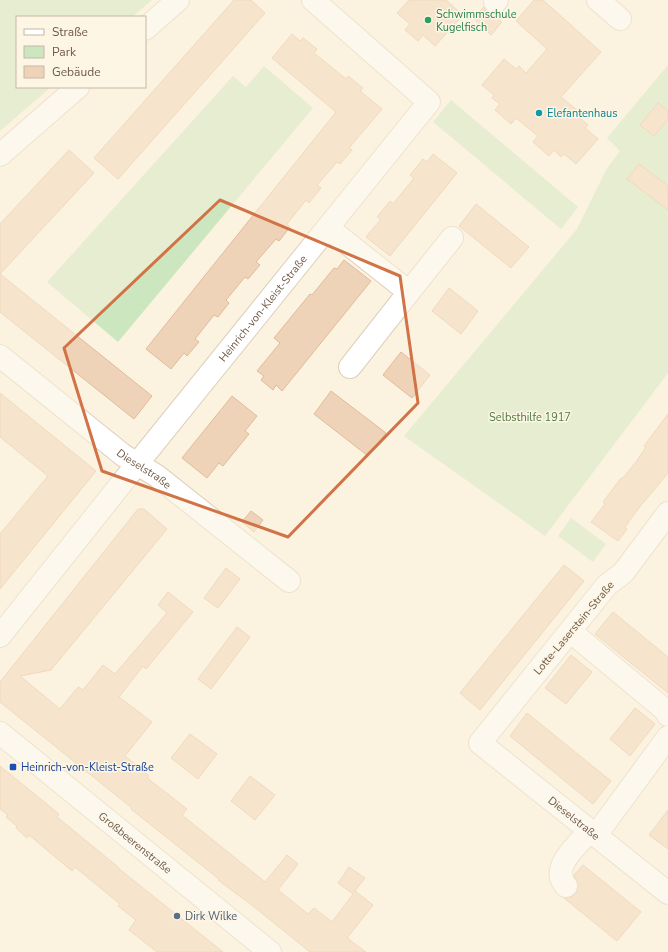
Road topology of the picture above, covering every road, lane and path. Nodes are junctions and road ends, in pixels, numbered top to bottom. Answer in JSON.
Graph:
{"nodes":[{"id":1,"x":178,"y":0,"type":"edge"},
{"id":2,"x":313,"y":0,"type":"edge"},
{"id":3,"x":598,"y":0,"type":"edge"},
{"id":4,"x":620,"y":20,"type":"dead end"},
{"id":5,"x":146,"y":28,"type":"edge"},
{"id":6,"x":77,"y":88,"type":"edge"},
{"id":7,"x":0,"y":155,"type":"edge"},
{"id":8,"x":328,"y":228,"type":"junction"},
{"id":9,"x":452,"y":238,"type":"dead end"},
{"id":10,"x":409,"y":292,"type":"junction"},
{"id":11,"x":0,"y":356,"type":"edge"},
{"id":12,"x":350,"y":367,"type":"dead end"},
{"id":13,"x":137,"y":464,"type":"junction"},
{"id":14,"x":668,"y":513,"type":"edge"},
{"id":15,"x":289,"y":581,"type":"dead end"},
{"id":16,"x":570,"y":631,"type":"junction"},
{"id":17,"x":0,"y":636,"type":"edge"},
{"id":18,"x":668,"y":715,"type":"edge"},
{"id":19,"x":0,"y":733,"type":"edge"},
{"id":20,"x":668,"y":738,"type":"edge"},
{"id":21,"x":480,"y":743,"type":"joint"},
{"id":22,"x":593,"y":833,"type":"junction"},
{"id":23,"x":566,"y":886,"type":"dead end"},
{"id":24,"x":668,"y":893,"type":"edge"},
{"id":25,"x":270,"y":952,"type":"edge"}],
"edges":[{"from":1,"to":5,"type":"street"},
{"from":2,"to":8,"type":"street","name":"Heinrich-von-Kleist-Straße"},
{"from":3,"to":4,"type":"street"},
{"from":6,"to":7,"type":"street"},
{"from":8,"to":10,"type":"street"},
{"from":8,"to":13,"type":"street","name":"Heinrich-von-Kleist-Straße"},
{"from":9,"to":10,"type":"street"},
{"from":10,"to":12,"type":"street"},
{"from":11,"to":13,"type":"street","name":"Dieselstraße"},
{"from":13,"to":15,"type":"street","name":"Dieselstraße"},
{"from":13,"to":17,"type":"street","name":"Heinrich-von-Kleist-Straße"},
{"from":14,"to":16,"type":"street","name":"Lotte-Laserstein-Straße"},
{"from":16,"to":18,"type":"street"},
{"from":16,"to":21,"type":"street","name":"Lotte-Laserstein-Straße"},
{"from":19,"to":25,"type":"street","name":"Großbeerenstraße"},
{"from":20,"to":22,"type":"street"},
{"from":21,"to":22,"type":"street","name":"Dieselstraße"},
{"from":22,"to":23,"type":"street"},
{"from":22,"to":24,"type":"street","name":"Dieselstraße"}]}
